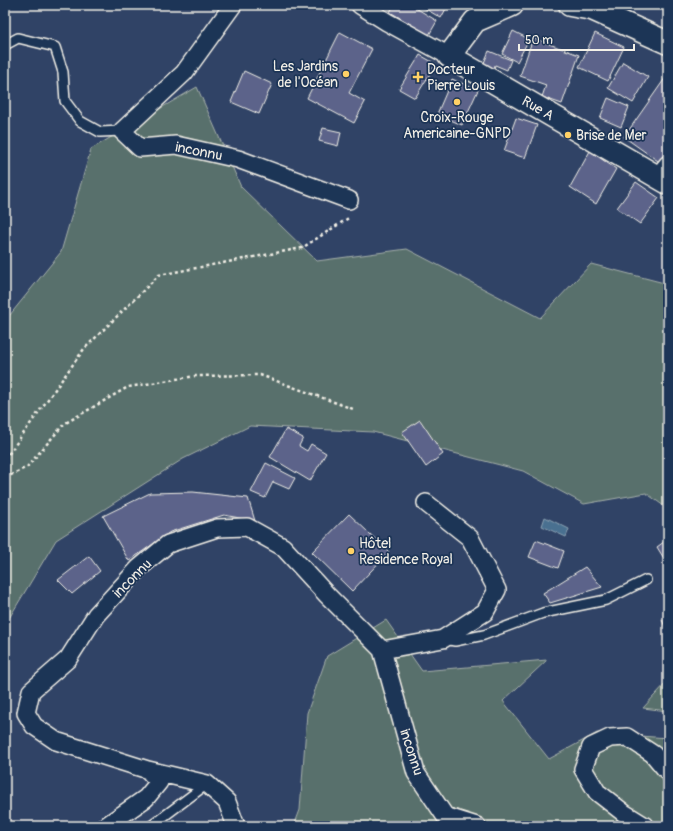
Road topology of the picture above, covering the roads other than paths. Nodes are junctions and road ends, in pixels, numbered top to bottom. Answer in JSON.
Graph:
{"nodes":[{"id":1,"x":234,"y":5,"type":"edge"},
{"id":2,"x":360,"y":5,"type":"edge"},
{"id":3,"x":512,"y":5,"type":"edge"},
{"id":4,"x":570,"y":5,"type":"edge"},
{"id":5,"x":668,"y":43,"type":"edge"},
{"id":6,"x":5,"y":45,"type":"edge"},
{"id":7,"x":448,"y":56,"type":"junction"},
{"id":8,"x":122,"y":131,"type":"junction"},
{"id":9,"x":665,"y":174,"type":"edge"},
{"id":10,"x":349,"y":200,"type":"road end"},
{"id":11,"x":426,"y":503,"type":"dead end"},
{"id":12,"x":646,"y":580,"type":"dead end"},
{"id":13,"x":443,"y":639,"type":"junction"},
{"id":14,"x":382,"y":650,"type":"junction"},
{"id":15,"x":148,"y":770,"type":"junction"},
{"id":16,"x":668,"y":772,"type":"edge"},
{"id":17,"x":206,"y":784,"type":"junction"},
{"id":18,"x":106,"y":826,"type":"edge"},
{"id":19,"x":151,"y":826,"type":"edge"},
{"id":20,"x":236,"y":826,"type":"edge"},
{"id":21,"x":477,"y":826,"type":"edge"},
{"id":22,"x":645,"y":826,"type":"edge"}],
"edges":[{"from":1,"to":8,"type":"street"},
{"from":2,"to":7,"type":"street"},
{"from":3,"to":7,"type":"street"},
{"from":4,"to":5,"type":"street"},
{"from":6,"to":8,"type":"lane"},
{"from":7,"to":9,"type":"street","name":"Rue A"},
{"from":8,"to":10,"type":"street","name":"inconnu"},
{"from":11,"to":13,"type":"street"},
{"from":12,"to":13,"type":"lane"},
{"from":13,"to":14,"type":"street"},
{"from":14,"to":15,"type":"street","name":"inconnu"},
{"from":14,"to":21,"type":"street","name":"inconnu"},
{"from":15,"to":17,"type":"street","name":"inconnu"},
{"from":15,"to":18,"type":"street"},
{"from":16,"to":22,"type":"street"},
{"from":17,"to":19,"type":"lane"},
{"from":17,"to":20,"type":"street","name":"inconnu"}]}
